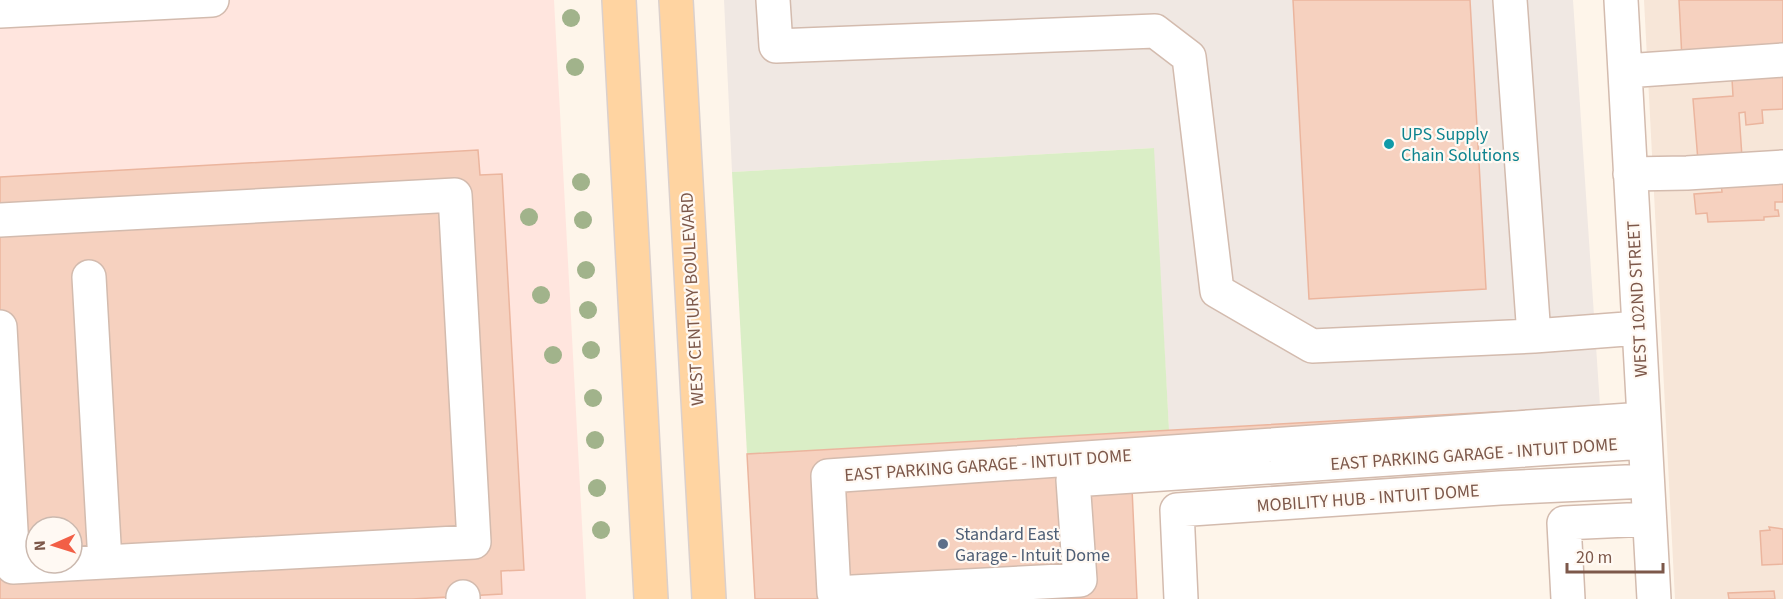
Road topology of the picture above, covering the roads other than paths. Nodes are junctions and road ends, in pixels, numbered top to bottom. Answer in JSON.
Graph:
{"nodes":[{"id":1,"x":212,"y":0,"type":"edge"},
{"id":2,"x":619,"y":0,"type":"edge"},
{"id":3,"x":676,"y":0,"type":"edge"},
{"id":4,"x":773,"y":0,"type":"edge"},
{"id":5,"x":1510,"y":0,"type":"edge"},
{"id":6,"x":1621,"y":0,"type":"edge"},
{"id":7,"x":0,"y":11,"type":"edge"},
{"id":8,"x":1783,"y":60,"type":"edge"},
{"id":9,"x":1625,"y":71,"type":"junction"},
{"id":10,"x":1783,"y":166,"type":"edge"},
{"id":11,"x":1630,"y":174,"type":"junction"},
{"id":12,"x":0,"y":220,"type":"edge"},
{"id":13,"x":89,"y":277,"type":"dead end"},
{"id":14,"x":0,"y":327,"type":"edge"},
{"id":15,"x":1639,"y":328,"type":"junction"},
{"id":16,"x":1534,"y":336,"type":"junction"},
{"id":17,"x":1644,"y":431,"type":"junction"},
{"id":18,"x":1647,"y":481,"type":"junction"},
{"id":19,"x":1649,"y":519,"type":"junction"},
{"id":20,"x":105,"y":562,"type":"junction"},
{"id":21,"x":651,"y":599,"type":"edge"},
{"id":22,"x":709,"y":599,"type":"edge"},
{"id":23,"x":1181,"y":599,"type":"edge"},
{"id":24,"x":1568,"y":599,"type":"edge"},
{"id":25,"x":1653,"y":599,"type":"edge"}],
"edges":[{"from":1,"to":7,"type":"street"},
{"from":2,"to":21,"type":"main road"},
{"from":3,"to":22,"type":"main road","name":"WEST CENTURY BOULEVARD"},
{"from":4,"to":16,"type":"street"},
{"from":5,"to":16,"type":"street"},
{"from":6,"to":9,"type":"street","name":"WEST 102ND STREET"},
{"from":8,"to":9,"type":"street"},
{"from":9,"to":11,"type":"street","name":"WEST 102ND STREET"},
{"from":10,"to":11,"type":"street"},
{"from":11,"to":15,"type":"street","name":"WEST 102ND STREET"},
{"from":12,"to":20,"type":"street"},
{"from":13,"to":20,"type":"street"},
{"from":14,"to":20,"type":"street"},
{"from":15,"to":16,"type":"street"},
{"from":15,"to":17,"type":"street","name":"WEST 102ND STREET"},
{"from":17,"to":17,"type":"street","name":"EAST PARKING GARAGE - INTUIT DOME"},
{"from":17,"to":18,"type":"street","name":"WEST 102ND STREET"},
{"from":18,"to":19,"type":"street","name":"WEST 102ND STREET"},
{"from":18,"to":23,"type":"street","name":"MOBILITY HUB - INTUIT DOME"},
{"from":19,"to":24,"type":"street"},
{"from":19,"to":25,"type":"street","name":"WEST 102ND STREET"}]}
